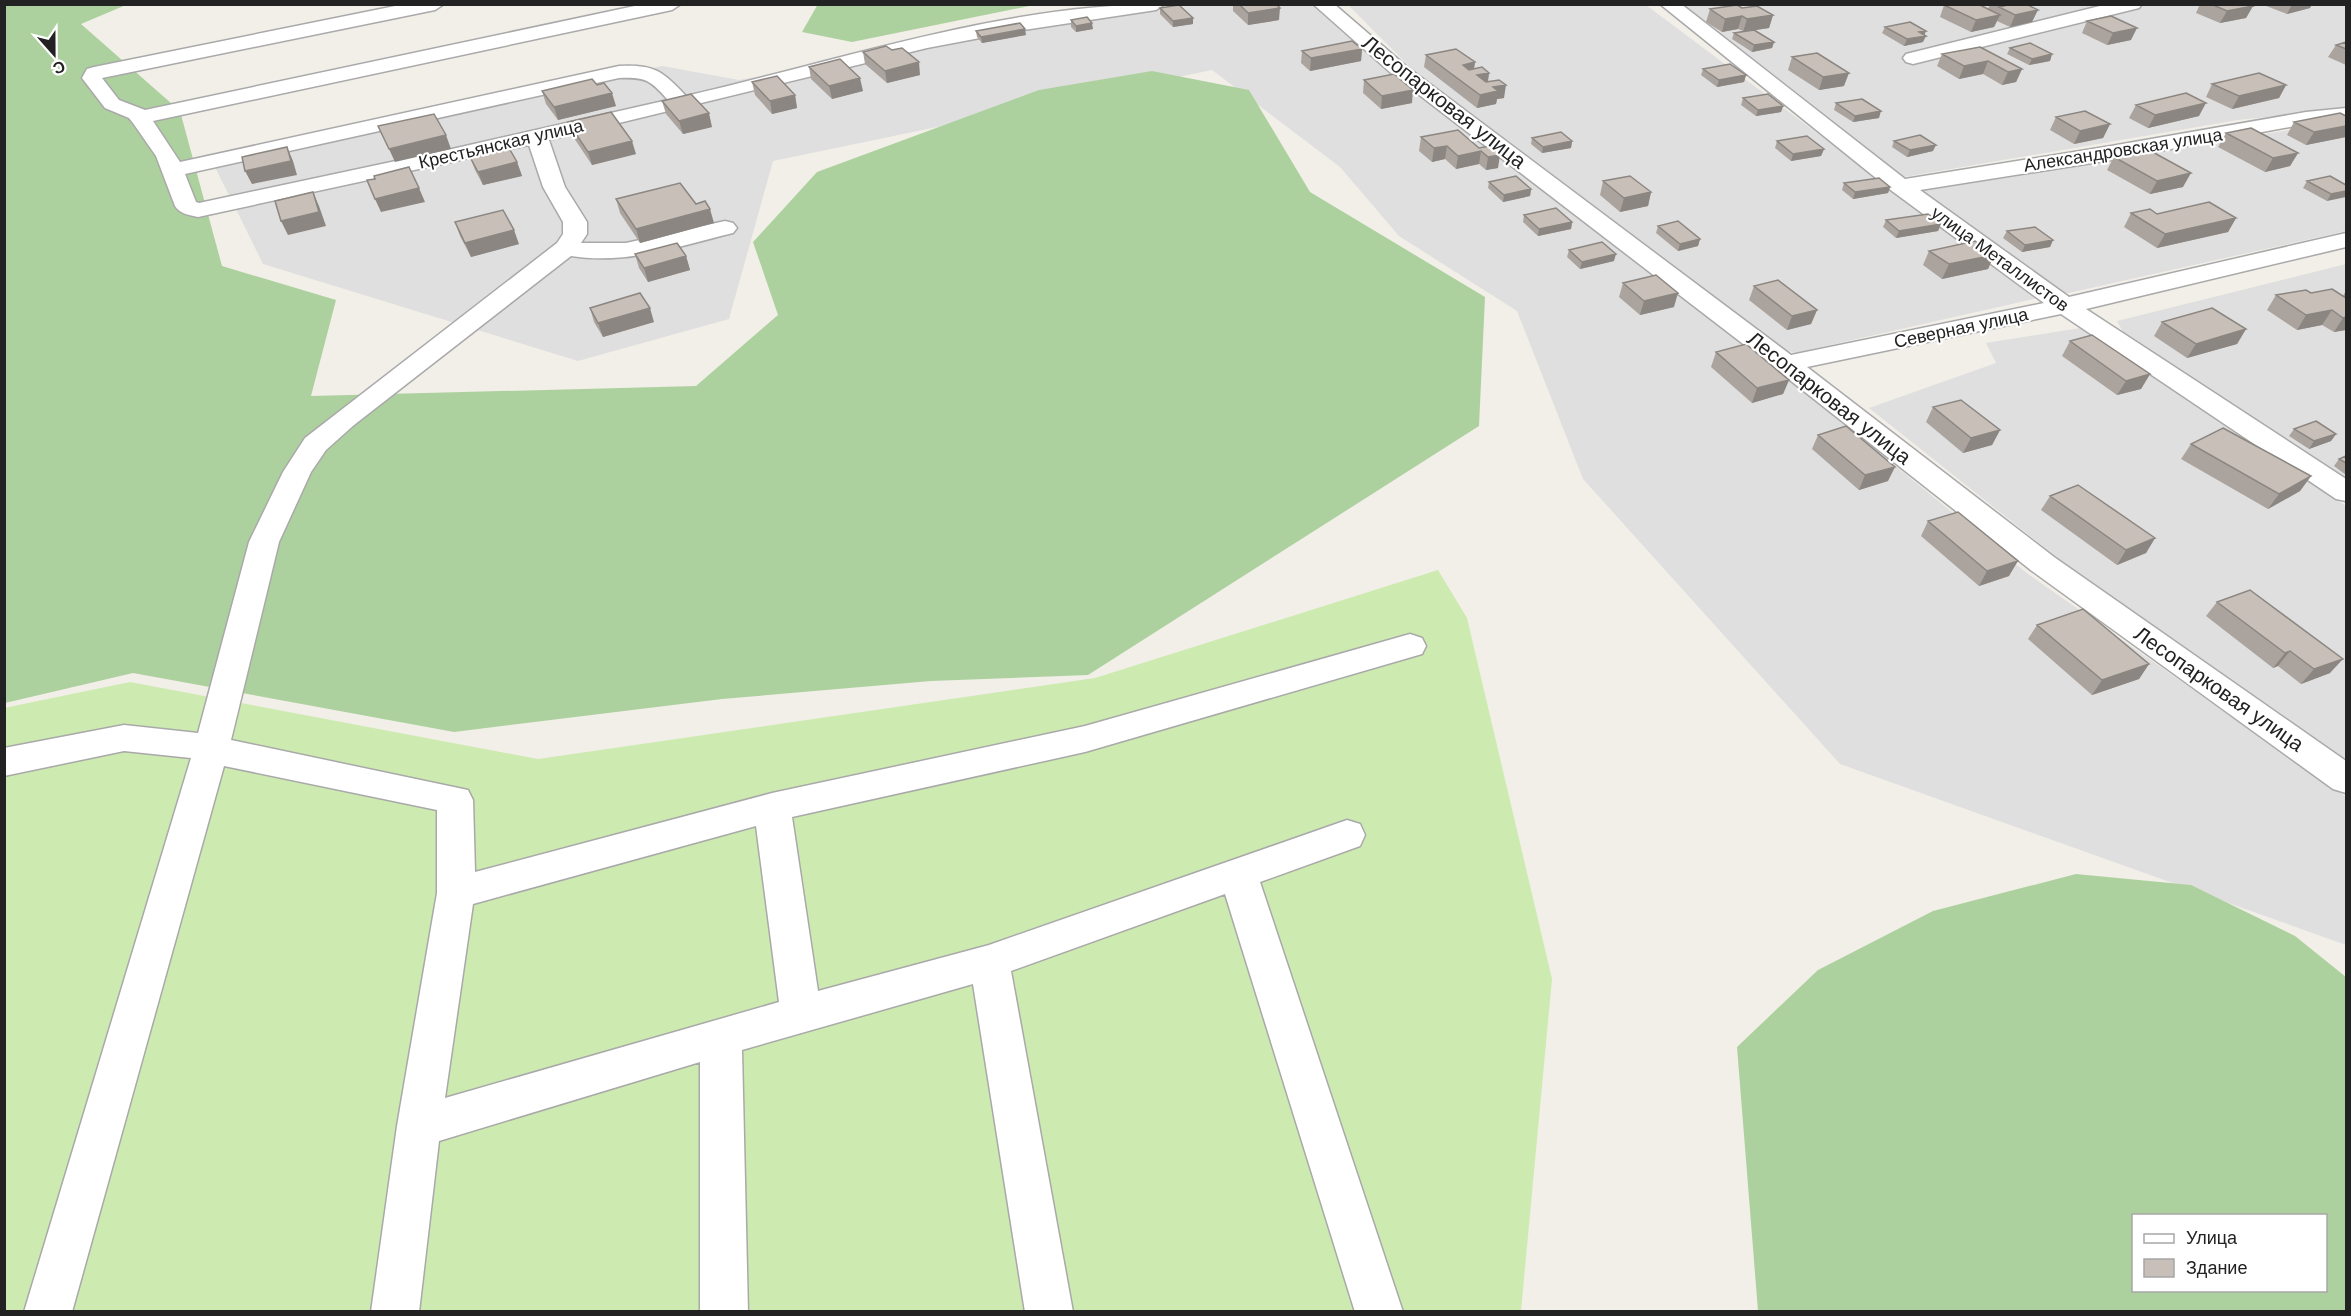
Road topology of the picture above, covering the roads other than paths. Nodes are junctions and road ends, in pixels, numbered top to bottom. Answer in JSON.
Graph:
{"nodes":[{"id":1,"x":435,"y":4,"type":"edge"},
{"id":2,"x":672,"y":4,"type":"edge"},
{"id":3,"x":1155,"y":4,"type":"edge"},
{"id":4,"x":1322,"y":4,"type":"edge"},
{"id":5,"x":1669,"y":4,"type":"edge"},
{"id":6,"x":2133,"y":4,"type":"edge"},
{"id":7,"x":1913,"y":58,"type":"dead end"},
{"id":8,"x":682,"y":103,"type":"junction"},
{"id":9,"x":2346,"y":114,"type":"edge"},
{"id":10,"x":139,"y":118,"type":"junction"},
{"id":11,"x":537,"y":136,"type":"junction"},
{"id":12,"x":173,"y":170,"type":"junction"},
{"id":13,"x":1900,"y":186,"type":"junction"},
{"id":14,"x":725,"y":228,"type":"dead end"},
{"id":15,"x":2346,"y":240,"type":"edge"},
{"id":16,"x":566,"y":248,"type":"junction"},
{"id":17,"x":2065,"y":306,"type":"junction"},
{"id":18,"x":1786,"y":364,"type":"junction"},
{"id":19,"x":2346,"y":492,"type":"edge"},
{"id":20,"x":1410,"y":646,"type":"dead end"},
{"id":21,"x":211,"y":749,"type":"junction"},
{"id":22,"x":4,"y":762,"type":"edge"},
{"id":23,"x":2346,"y":779,"type":"edge"},
{"id":24,"x":772,"y":807,"type":"junction"},
{"id":25,"x":1347,"y":835,"type":"dead end"},
{"id":26,"x":1238,"y":874,"type":"junction"},
{"id":27,"x":456,"y":893,"type":"junction"},
{"id":28,"x":989,"y":962,"type":"junction"},
{"id":29,"x":801,"y":1014,"type":"junction"},
{"id":30,"x":721,"y":1037,"type":"junction"},
{"id":31,"x":419,"y":1126,"type":"junction"},
{"id":32,"x":48,"y":1311,"type":"edge"},
{"id":33,"x":395,"y":1311,"type":"edge"},
{"id":34,"x":724,"y":1311,"type":"edge"},
{"id":35,"x":1049,"y":1311,"type":"edge"},
{"id":36,"x":1379,"y":1311,"type":"edge"}],
"edges":[{"from":1,"to":10,"type":"street"},
{"from":2,"to":10,"type":"street"},
{"from":3,"to":8,"type":"street","name":"Крестьянская улица"},
{"from":4,"to":18,"type":"street","name":"Лесопарковая улица"},
{"from":5,"to":13,"type":"street","name":"улица Металлистов"},
{"from":6,"to":7,"type":"street"},
{"from":8,"to":11,"type":"street","name":"Крестьянская улица"},
{"from":8,"to":12,"type":"street"},
{"from":9,"to":13,"type":"street","name":"Александровская улица"},
{"from":10,"to":12,"type":"street"},
{"from":11,"to":12,"type":"street","name":"Крестьянская улица"},
{"from":11,"to":16,"type":"street"},
{"from":13,"to":17,"type":"street","name":"улица Металлистов"},
{"from":14,"to":16,"type":"street"},
{"from":15,"to":17,"type":"street","name":"Северная улица"},
{"from":16,"to":21,"type":"street"},
{"from":17,"to":18,"type":"street","name":"Северная улица"},
{"from":17,"to":19,"type":"street","name":"улица Металлистов"},
{"from":18,"to":23,"type":"street","name":"Лесопарковая улица"},
{"from":20,"to":24,"type":"street"},
{"from":21,"to":22,"type":"street"},
{"from":21,"to":27,"type":"street"},
{"from":21,"to":32,"type":"street"},
{"from":24,"to":27,"type":"street"},
{"from":24,"to":29,"type":"street"},
{"from":25,"to":26,"type":"street"},
{"from":26,"to":28,"type":"street"},
{"from":26,"to":36,"type":"street"},
{"from":27,"to":31,"type":"street"},
{"from":28,"to":29,"type":"street"},
{"from":28,"to":35,"type":"street"},
{"from":29,"to":30,"type":"street"},
{"from":30,"to":31,"type":"street"},
{"from":30,"to":34,"type":"street"},
{"from":31,"to":33,"type":"street"}]}
